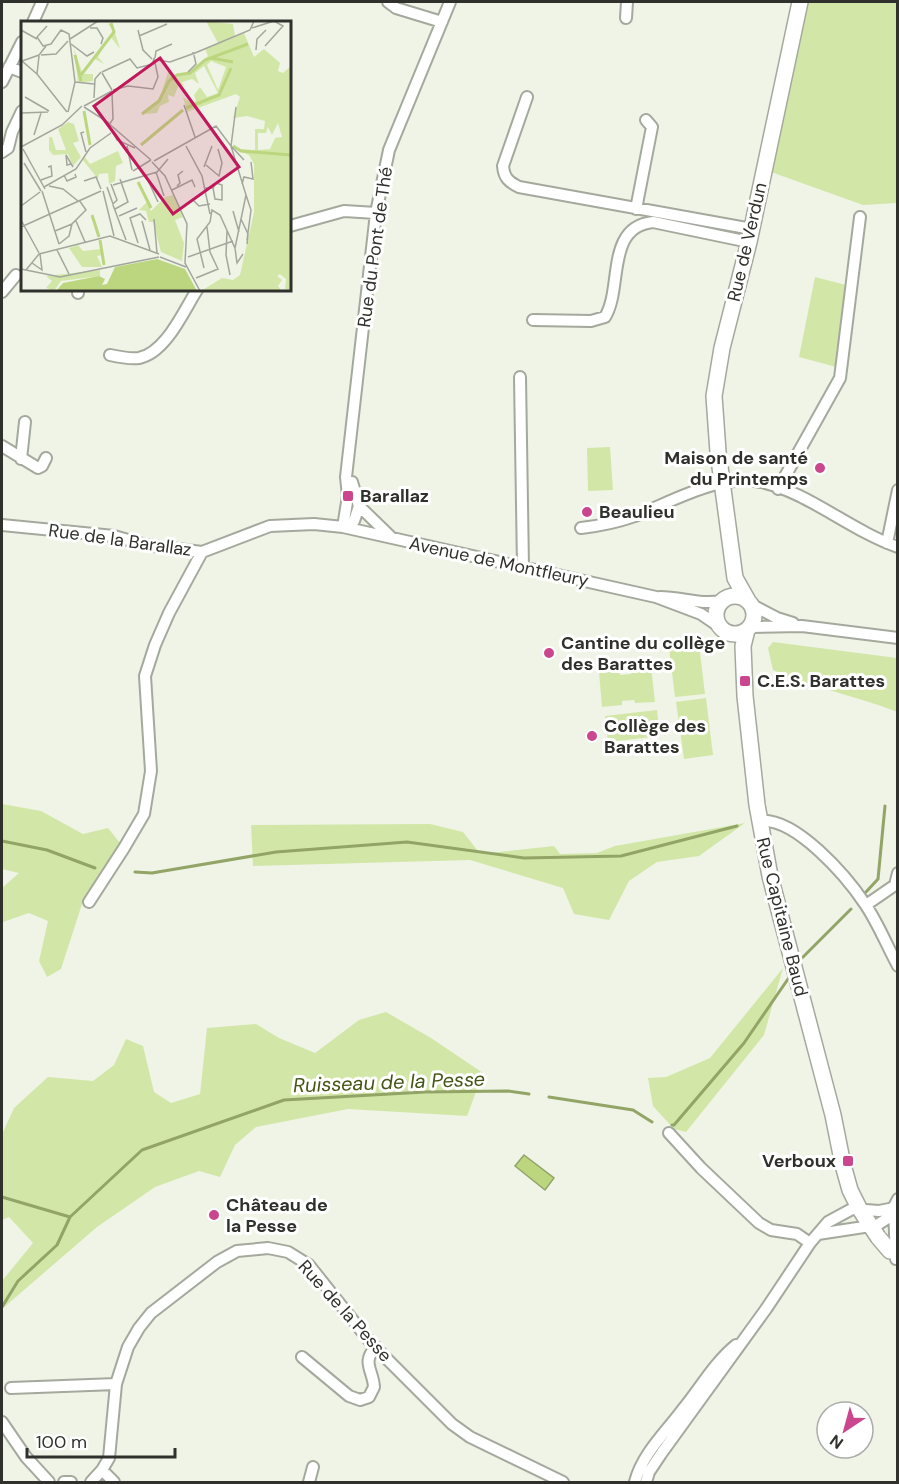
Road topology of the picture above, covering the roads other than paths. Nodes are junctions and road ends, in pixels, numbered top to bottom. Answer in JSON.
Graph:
{"nodes":[{"id":1,"x":43,"y":2,"type":"edge"},
{"id":2,"x":388,"y":2,"type":"edge"},
{"id":3,"x":450,"y":2,"type":"edge"},
{"id":4,"x":627,"y":2,"type":"edge"},
{"id":5,"x":800,"y":2,"type":"edge"},
{"id":6,"x":626,"y":18,"type":"dead end"},
{"id":7,"x":34,"y":21,"type":"edge"},
{"id":8,"x":442,"y":22,"type":"junction"},
{"id":9,"x":21,"y":44,"type":"edge"},
{"id":10,"x":9,"y":68,"type":"junction"},
{"id":11,"x":21,"y":72,"type":"edge"},
{"id":12,"x":2,"y":82,"type":"edge"},
{"id":13,"x":527,"y":97,"type":"dead end"},
{"id":14,"x":21,"y":113,"type":"edge"},
{"id":15,"x":646,"y":120,"type":"dead end"},
{"id":16,"x":2,"y":152,"type":"edge"},
{"id":17,"x":636,"y":208,"type":"junction"},
{"id":18,"x":376,"y":213,"type":"junction"},
{"id":19,"x":860,"y":217,"type":"dead end"},
{"id":20,"x":291,"y":226,"type":"edge"},
{"id":21,"x":750,"y":236,"type":"junction"},
{"id":22,"x":16,"y":275,"type":"dead end"},
{"id":23,"x":196,"y":291,"type":"edge"},
{"id":24,"x":2,"y":292,"type":"edge"},
{"id":25,"x":533,"y":320,"type":"dead end"},
{"id":26,"x":110,"y":355,"type":"dead end"},
{"id":27,"x":520,"y":377,"type":"dead end"},
{"id":28,"x":25,"y":422,"type":"dead end"},
{"id":29,"x":2,"y":446,"type":"edge"},
{"id":30,"x":46,"y":458,"type":"dead end"},
{"id":31,"x":21,"y":459,"type":"junction"},
{"id":32,"x":348,"y":467,"type":"junction"},
{"id":33,"x":722,"y":484,"type":"junction"},
{"id":34,"x":778,"y":489,"type":"junction"},
{"id":35,"x":897,"y":490,"type":"edge"},
{"id":36,"x":359,"y":506,"type":"junction"},
{"id":37,"x":345,"y":510,"type":"junction"},
{"id":38,"x":2,"y":525,"type":"edge"},
{"id":39,"x":325,"y":525,"type":"junction"},
{"id":40,"x":343,"y":527,"type":"junction"},
{"id":41,"x":581,"y":528,"type":"dead end"},
{"id":42,"x":393,"y":539,"type":"junction"},
{"id":43,"x":892,"y":545,"type":"edge"},
{"id":44,"x":202,"y":552,"type":"junction"},
{"id":45,"x":523,"y":567,"type":"junction"},
{"id":46,"x":656,"y":597,"type":"junction"},
{"id":47,"x":723,"y":599,"type":"junction"},
{"id":48,"x":750,"y":603,"type":"junction"},
{"id":49,"x":802,"y":626,"type":"junction"},
{"id":50,"x":722,"y":629,"type":"junction"},
{"id":51,"x":748,"y":629,"type":"junction"},
{"id":52,"x":897,"y":638,"type":"edge"},
{"id":53,"x":745,"y":696,"type":"junction"},
{"id":54,"x":759,"y":821,"type":"junction"},
{"id":55,"x":897,"y":873,"type":"edge"},
{"id":56,"x":89,"y":902,"type":"dead end"},
{"id":57,"x":868,"y":908,"type":"junction"},
{"id":58,"x":897,"y":966,"type":"edge"},
{"id":59,"x":669,"y":1133,"type":"dead end"},
{"id":60,"x":896,"y":1203,"type":"edge"},
{"id":61,"x":863,"y":1209,"type":"junction"},
{"id":62,"x":874,"y":1226,"type":"junction"},
{"id":63,"x":818,"y":1234,"type":"junction"},
{"id":64,"x":810,"y":1243,"type":"junction"},
{"id":65,"x":894,"y":1257,"type":"edge"},
{"id":66,"x":746,"y":1337,"type":"junction"},
{"id":67,"x":376,"y":1347,"type":"junction"},
{"id":68,"x":302,"y":1357,"type":"dead end"},
{"id":69,"x":116,"y":1384,"type":"junction"},
{"id":70,"x":10,"y":1388,"type":"dead end"},
{"id":71,"x":2,"y":1422,"type":"edge"},
{"id":72,"x":313,"y":1467,"type":"dead end"},
{"id":73,"x":102,"y":1470,"type":"junction"},
{"id":74,"x":49,"y":1482,"type":"edge"},
{"id":75,"x":64,"y":1482,"type":"edge"},
{"id":76,"x":71,"y":1482,"type":"edge"},
{"id":77,"x":91,"y":1482,"type":"edge"},
{"id":78,"x":114,"y":1482,"type":"edge"},
{"id":79,"x":309,"y":1482,"type":"edge"},
{"id":80,"x":563,"y":1482,"type":"edge"},
{"id":81,"x":635,"y":1482,"type":"edge"},
{"id":82,"x":646,"y":1482,"type":"edge"}],
"edges":[{"from":1,"to":7,"type":"street"},
{"from":2,"to":8,"type":"street"},
{"from":3,"to":8,"type":"street","name":"Rue du Pont de Thé"},
{"from":4,"to":6,"type":"street"},
{"from":5,"to":21,"type":"main road","name":"Rue de Verdun"},
{"from":8,"to":18,"type":"street","name":"Rue du Pont de Thé"},
{"from":9,"to":10,"type":"street"},
{"from":10,"to":11,"type":"street"},
{"from":10,"to":12,"type":"street"},
{"from":13,"to":17,"type":"street"},
{"from":14,"to":16,"type":"street"},
{"from":15,"to":17,"type":"street"},
{"from":17,"to":21,"type":"street"},
{"from":18,"to":20,"type":"street"},
{"from":18,"to":32,"type":"street","name":"Rue du Pont de Thé"},
{"from":19,"to":34,"type":"street"},
{"from":21,"to":25,"type":"street"},
{"from":21,"to":33,"type":"main road","name":"Rue de Verdun"},
{"from":22,"to":24,"type":"street"},
{"from":23,"to":26,"type":"street"},
{"from":27,"to":45,"type":"street"},
{"from":28,"to":31,"type":"street"},
{"from":29,"to":31,"type":"street"},
{"from":30,"to":31,"type":"street"},
{"from":32,"to":36,"type":"street","name":"Rue du Pont de Thé"},
{"from":32,"to":37,"type":"street","name":"Rue du Pont de Thé"},
{"from":33,"to":34,"type":"street"},
{"from":33,"to":41,"type":"street"},
{"from":33,"to":47,"type":"main road","name":"Rue de Verdun"},
{"from":33,"to":48,"type":"main road","name":"Rue de Verdun"},
{"from":34,"to":43,"type":"street"},
{"from":35,"to":43,"type":"street"},
{"from":36,"to":40,"type":"street"},
{"from":36,"to":42,"type":"street"},
{"from":37,"to":39,"type":"street"},
{"from":37,"to":40,"type":"street","name":"Rue du Pont de Thé"},
{"from":38,"to":44,"type":"street","name":"Rue de la Barallaz"},
{"from":39,"to":40,"type":"street","name":"Rue de la Barallaz"},
{"from":39,"to":44,"type":"street","name":"Rue de la Barallaz"},
{"from":40,"to":42,"type":"street","name":"Avenue de Montfleury"},
{"from":42,"to":45,"type":"street","name":"Avenue de Montfleury"},
{"from":44,"to":56,"type":"street"},
{"from":45,"to":46,"type":"street","name":"Avenue de Montfleury"},
{"from":46,"to":47,"type":"street","name":"Avenue de Montfleury"},
{"from":46,"to":50,"type":"street","name":"Avenue de Montfleury"},
{"from":47,"to":48,"type":"main road"},
{"from":47,"to":50,"type":"main road"},
{"from":48,"to":49,"type":"street"},
{"from":48,"to":51,"type":"main road"},
{"from":49,"to":51,"type":"street"},
{"from":49,"to":52,"type":"street"},
{"from":50,"to":51,"type":"main road"},
{"from":50,"to":53,"type":"main road","name":"Rue Capitaine Baud"},
{"from":51,"to":53,"type":"main road","name":"Rue Capitaine Baud"},
{"from":53,"to":54,"type":"main road","name":"Rue Capitaine Baud"},
{"from":54,"to":57,"type":"street"},
{"from":54,"to":61,"type":"main road","name":"Rue Capitaine Baud"},
{"from":55,"to":57,"type":"street"},
{"from":57,"to":58,"type":"street"},
{"from":59,"to":64,"type":"street"},
{"from":60,"to":61,"type":"street"},
{"from":60,"to":62,"type":"street"},
{"from":60,"to":65,"type":"street"},
{"from":61,"to":62,"type":"main road","name":"Rue Capitaine Baud"},
{"from":61,"to":63,"type":"street"},
{"from":62,"to":63,"type":"street"},
{"from":62,"to":65,"type":"main road","name":"Rue Capitaine Baud"},
{"from":63,"to":64,"type":"street"},
{"from":64,"to":66,"type":"street"},
{"from":66,"to":81,"type":"street"},
{"from":66,"to":82,"type":"street"},
{"from":67,"to":68,"type":"street"},
{"from":67,"to":69,"type":"street","name":"Rue de la Pesse"},
{"from":67,"to":80,"type":"street","name":"Rue de la Pesse"},
{"from":69,"to":70,"type":"street"},
{"from":69,"to":73,"type":"street","name":"Rue de la Pesse"},
{"from":71,"to":74,"type":"street"},
{"from":72,"to":79,"type":"street"},
{"from":73,"to":77,"type":"street","name":"Rue de la Pesse"},
{"from":73,"to":78,"type":"street"},
{"from":75,"to":76,"type":"street"}]}
